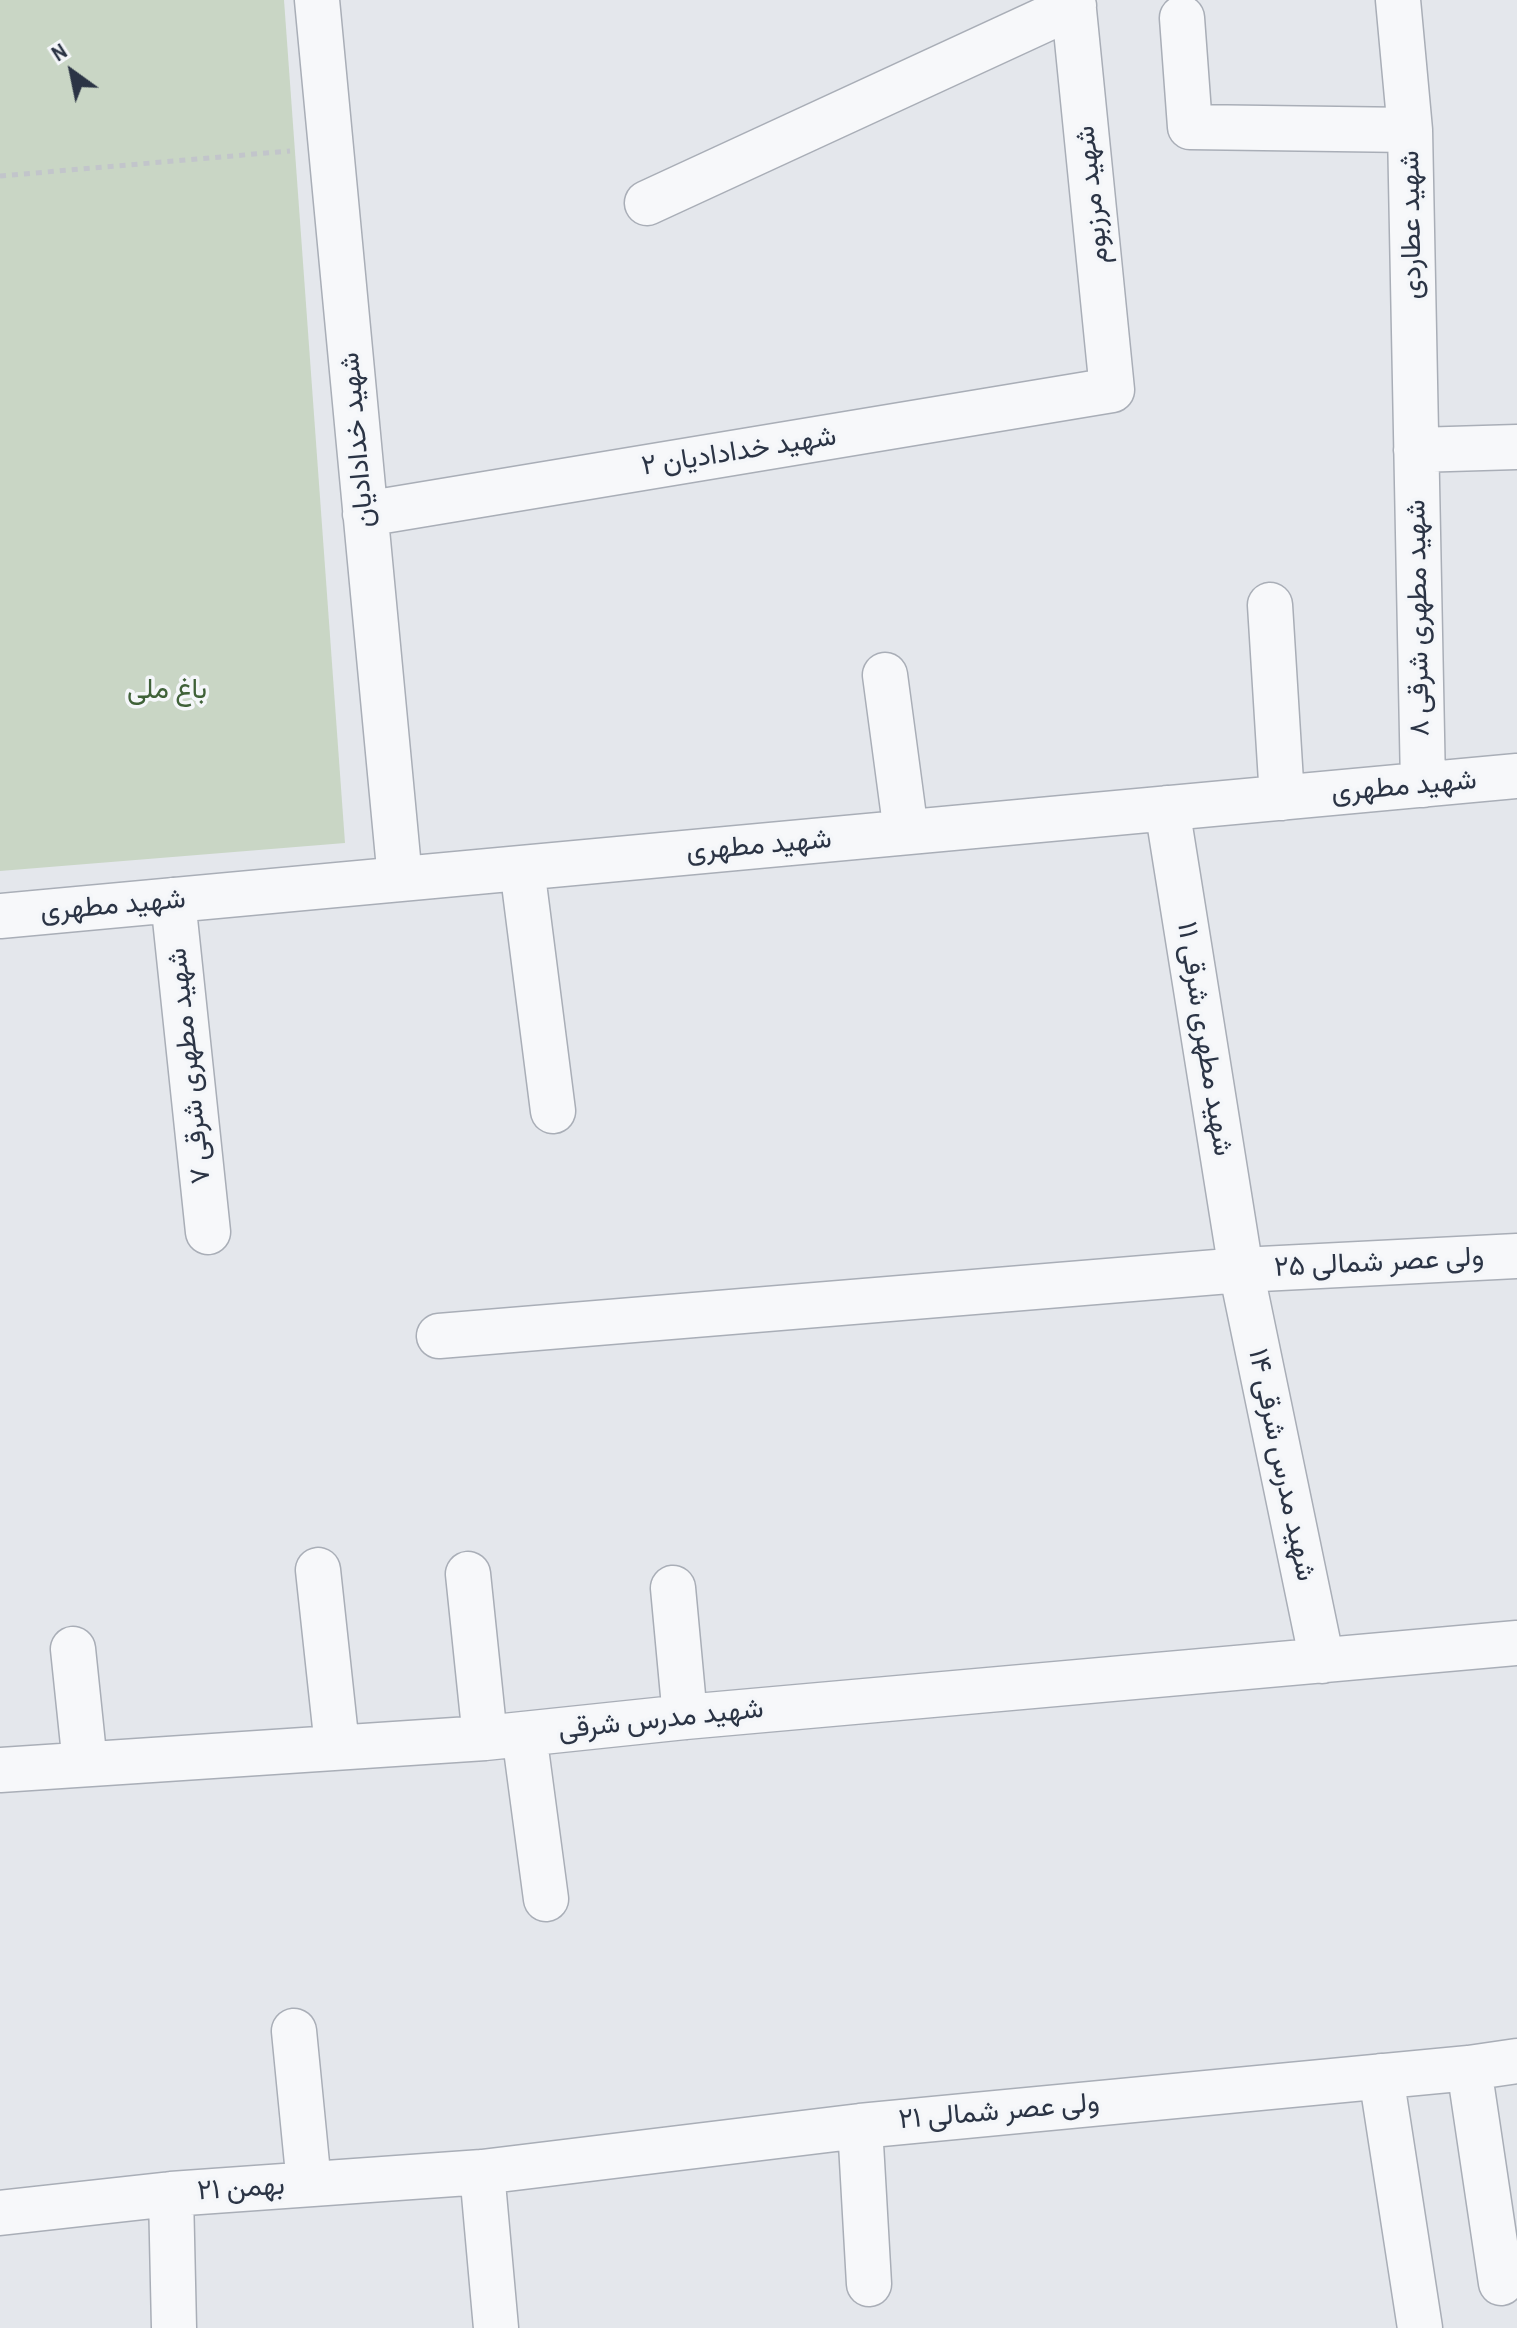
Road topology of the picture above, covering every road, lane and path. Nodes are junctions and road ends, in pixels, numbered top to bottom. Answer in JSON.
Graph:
{"nodes":[{"id":1,"x":317,"y":0,"type":"edge"},
{"id":2,"x":1398,"y":0,"type":"edge"},
{"id":3,"x":1073,"y":3,"type":"edge"},
{"id":4,"x":1182,"y":18,"type":"dead end"},
{"id":5,"x":1410,"y":130,"type":"junction"},
{"id":6,"x":331,"y":148,"type":"junction"},
{"id":7,"x":0,"y":176,"type":"edge"},
{"id":8,"x":647,"y":203,"type":"dead end"},
{"id":9,"x":1112,"y":390,"type":"joint"},
{"id":10,"x":1517,"y":447,"type":"edge"},
{"id":11,"x":1416,"y":450,"type":"junction"},
{"id":12,"x":365,"y":514,"type":"junction"},
{"id":13,"x":1270,"y":605,"type":"dead end"},
{"id":14,"x":885,"y":675,"type":"dead end"},
{"id":15,"x":1517,"y":776,"type":"edge"},
{"id":16,"x":1423,"y":785,"type":"junction"},
{"id":17,"x":1282,"y":798,"type":"junction"},
{"id":18,"x":1167,"y":808,"type":"junction"},
{"id":19,"x":906,"y":832,"type":"junction"},
{"id":20,"x":522,"y":868,"type":"junction"},
{"id":21,"x":400,"y":879,"type":"junction"},
{"id":22,"x":173,"y":900,"type":"junction"},
{"id":23,"x":0,"y":916,"type":"edge"},
{"id":24,"x":553,"y":1111,"type":"dead end"},
{"id":25,"x":208,"y":1232,"type":"dead end"},
{"id":26,"x":1517,"y":1256,"type":"edge"},
{"id":27,"x":1241,"y":1270,"type":"junction"},
{"id":28,"x":439,"y":1336,"type":"dead end"},
{"id":29,"x":318,"y":1570,"type":"dead end"},
{"id":30,"x":468,"y":1574,"type":"dead end"},
{"id":31,"x":673,"y":1588,"type":"dead end"},
{"id":32,"x":1517,"y":1643,"type":"edge"},
{"id":33,"x":73,"y":1649,"type":"dead end"},
{"id":34,"x":1322,"y":1661,"type":"junction"},
{"id":35,"x":685,"y":1717,"type":"junction"},
{"id":36,"x":505,"y":1736,"type":"junction"},
{"id":37,"x":337,"y":1746,"type":"junction"},
{"id":38,"x":85,"y":1764,"type":"junction"},
{"id":39,"x":0,"y":1770,"type":"edge"},
{"id":40,"x":546,"y":1899,"type":"dead end"},
{"id":41,"x":294,"y":2031,"type":"dead end"},
{"id":42,"x":1517,"y":2061,"type":"edge"},
{"id":43,"x":1469,"y":2068,"type":"junction"},
{"id":44,"x":1381,"y":2076,"type":"junction"},
{"id":45,"x":860,"y":2126,"type":"junction"},
{"id":46,"x":482,"y":2172,"type":"junction"},
{"id":47,"x":309,"y":2184,"type":"junction"},
{"id":48,"x":171,"y":2194,"type":"junction"},
{"id":49,"x":0,"y":2213,"type":"edge"},
{"id":50,"x":1501,"y":2283,"type":"dead end"},
{"id":51,"x":869,"y":2284,"type":"dead end"},
{"id":52,"x":174,"y":2328,"type":"edge"},
{"id":53,"x":496,"y":2328,"type":"edge"},
{"id":54,"x":1420,"y":2328,"type":"edge"}],
"edges":[{"from":1,"to":6,"type":"street","name":"شهید خدادادیان"},
{"from":2,"to":5,"type":"street","name":"شهید عطاردی"},
{"from":3,"to":8,"type":"street"},
{"from":3,"to":9,"type":"street","name":"شهید مرزبوم"},
{"from":4,"to":5,"type":"street"},
{"from":5,"to":11,"type":"street","name":"شهید عطاردی"},
{"from":6,"to":7,"type":"path"},
{"from":6,"to":12,"type":"street","name":"شهید خدادادیان"},
{"from":9,"to":12,"type":"street","name":"شهید خدادادیان ۲"},
{"from":10,"to":11,"type":"street"},
{"from":11,"to":16,"type":"street","name":"شهید مطهری شرقی ۸"},
{"from":12,"to":21,"type":"street","name":"شهید خدادادیان"},
{"from":13,"to":17,"type":"street"},
{"from":14,"to":19,"type":"street"},
{"from":15,"to":16,"type":"street","name":"شهید مطهری"},
{"from":16,"to":17,"type":"street","name":"شهید مطهری"},
{"from":17,"to":18,"type":"street","name":"شهید مطهری"},
{"from":18,"to":19,"type":"street","name":"شهید مطهری"},
{"from":18,"to":27,"type":"street","name":"شهید مطهری شرقی ۱۱"},
{"from":19,"to":20,"type":"street","name":"شهید مطهری"},
{"from":20,"to":21,"type":"street","name":"شهید مطهری"},
{"from":20,"to":24,"type":"street"},
{"from":21,"to":22,"type":"street","name":"شهید مطهری"},
{"from":22,"to":23,"type":"street","name":"شهید مطهری"},
{"from":22,"to":25,"type":"street","name":"شهید مطهری شرقی ۷"},
{"from":26,"to":27,"type":"street","name":"ولی عصر شمالی ۲۵"},
{"from":27,"to":28,"type":"street","name":"ولی عصر شمالی ۲۵"},
{"from":27,"to":34,"type":"street","name":"شهید مدرس شرقی ۱۴"},
{"from":29,"to":37,"type":"street"},
{"from":30,"to":36,"type":"street"},
{"from":31,"to":35,"type":"street"},
{"from":32,"to":34,"type":"street","name":"شهید مدرس شرقی"},
{"from":33,"to":38,"type":"street"},
{"from":34,"to":35,"type":"street","name":"شهید مدرس شرقی"},
{"from":35,"to":36,"type":"street","name":"شهید مدرس شرقی"},
{"from":36,"to":37,"type":"street","name":"شهید مدرس شرقی"},
{"from":36,"to":40,"type":"street"},
{"from":37,"to":38,"type":"street","name":"شهید مدرس شرقی"},
{"from":38,"to":39,"type":"street","name":"شهید مدرس شرقی"},
{"from":41,"to":47,"type":"street"},
{"from":42,"to":43,"type":"street","name":"ولی عصر شمالی ۲۱"},
{"from":43,"to":44,"type":"street","name":"ولی عصر شمالی ۲۱"},
{"from":43,"to":50,"type":"street"},
{"from":44,"to":45,"type":"street","name":"ولی عصر شمالی ۲۱"},
{"from":44,"to":54,"type":"street"},
{"from":45,"to":46,"type":"street","name":"ولی عصر شمالی ۲۱"},
{"from":45,"to":51,"type":"street"},
{"from":46,"to":47,"type":"street","name":"بهمن ۲۱"},
{"from":46,"to":53,"type":"street"},
{"from":47,"to":48,"type":"street","name":"بهمن ۲۱"},
{"from":48,"to":49,"type":"street","name":"بهمن ۲۱"},
{"from":48,"to":52,"type":"street"}]}
